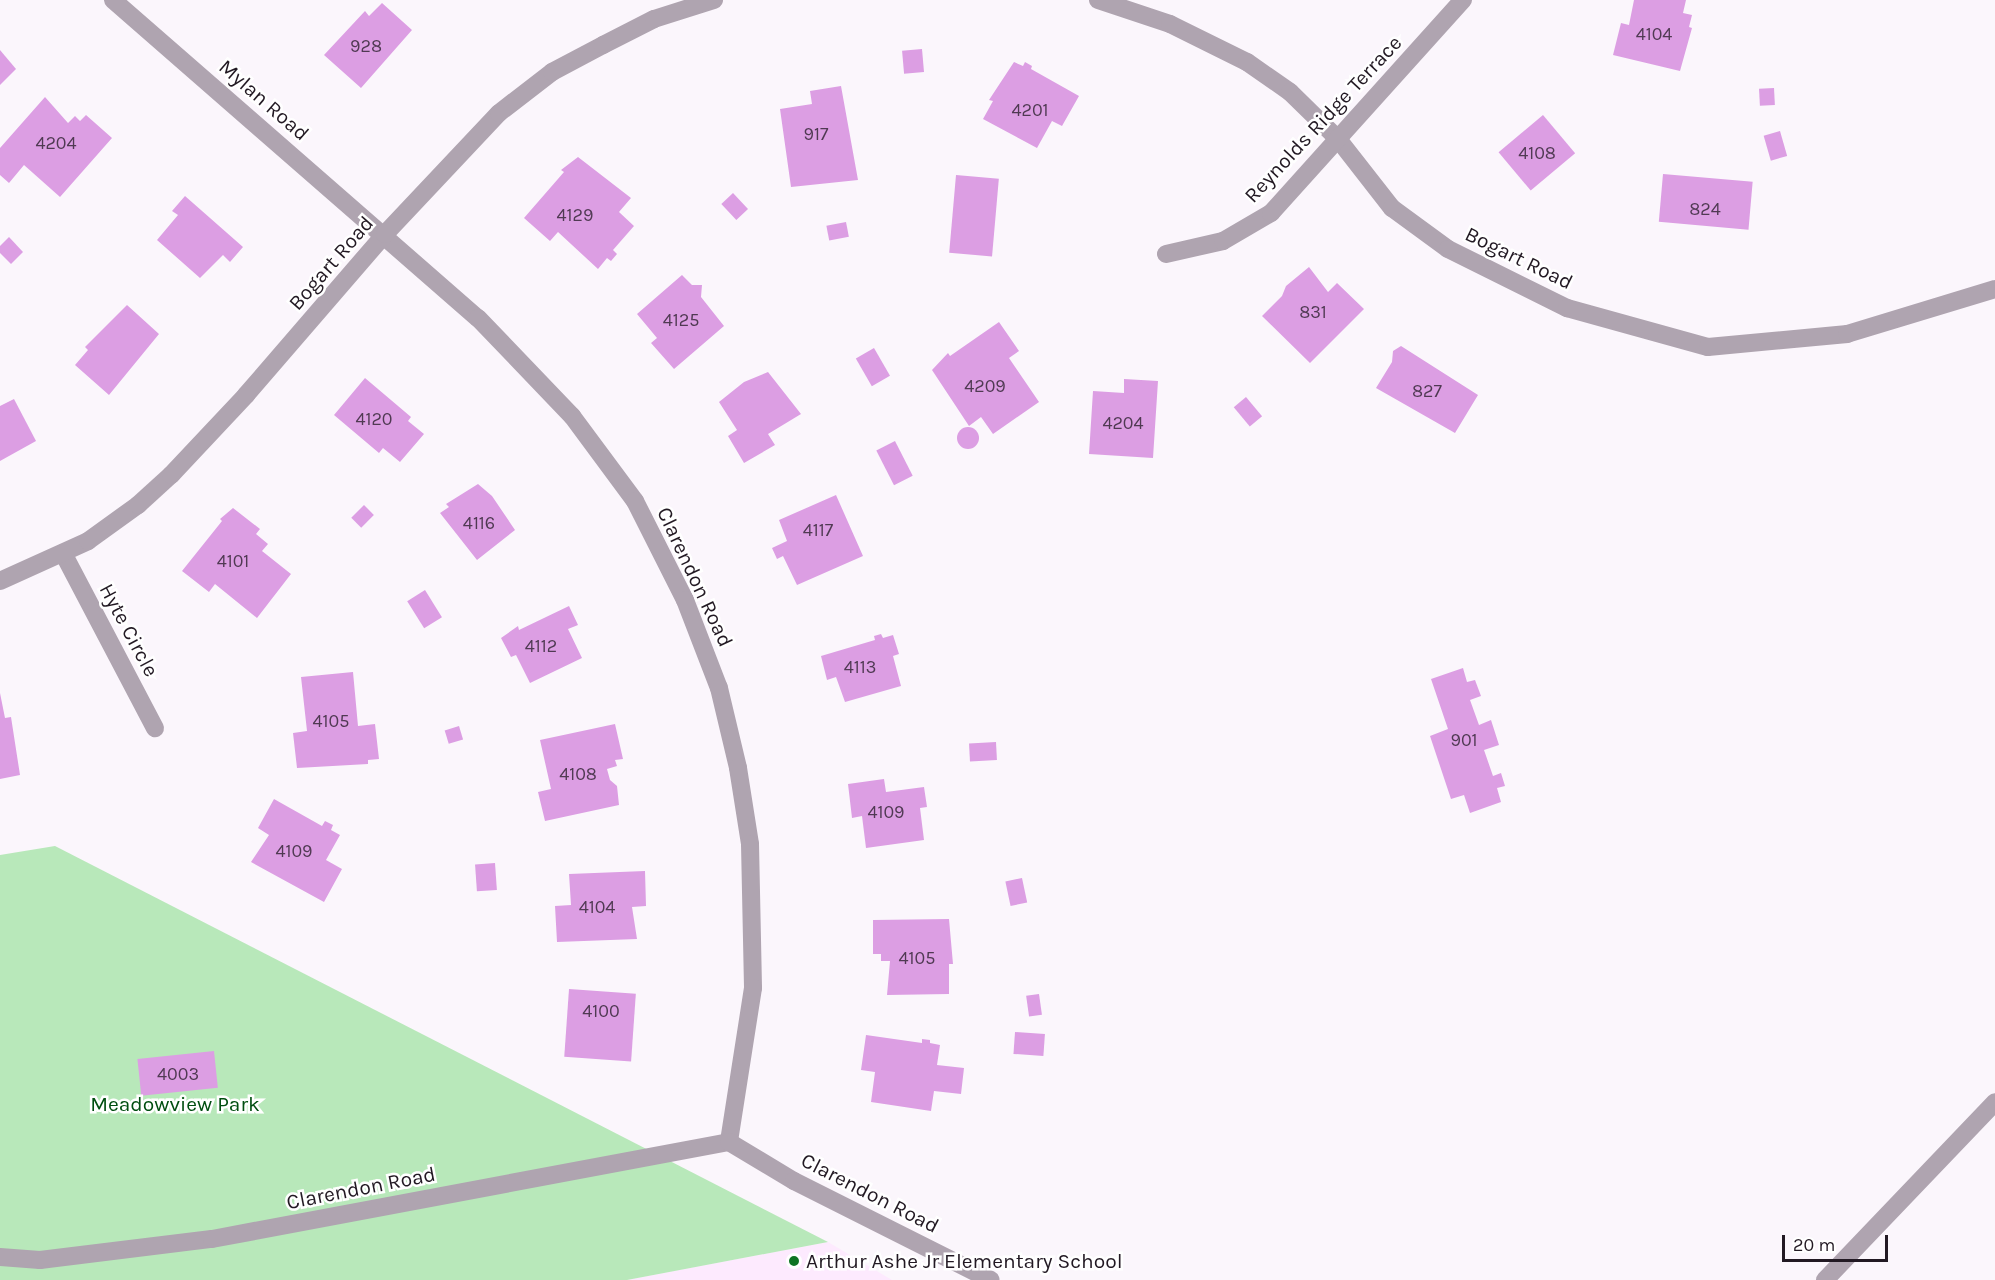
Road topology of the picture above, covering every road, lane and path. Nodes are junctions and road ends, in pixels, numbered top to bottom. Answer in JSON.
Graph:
{"nodes":[{"id":1,"x":113,"y":0,"type":"edge"},
{"id":2,"x":714,"y":0,"type":"edge"},
{"id":3,"x":1098,"y":0,"type":"edge"},
{"id":4,"x":1463,"y":0,"type":"edge"},
{"id":5,"x":1338,"y":139,"type":"junction"},
{"id":6,"x":384,"y":234,"type":"junction"},
{"id":7,"x":1166,"y":254,"type":"dead end"},
{"id":8,"x":1995,"y":289,"type":"edge"},
{"id":9,"x":63,"y":553,"type":"junction"},
{"id":10,"x":0,"y":581,"type":"edge"},
{"id":11,"x":155,"y":728,"type":"dead end"},
{"id":12,"x":1995,"y":1102,"type":"edge"},
{"id":13,"x":729,"y":1142,"type":"junction"},
{"id":14,"x":0,"y":1257,"type":"edge"},
{"id":15,"x":992,"y":1280,"type":"edge"},
{"id":16,"x":1825,"y":1280,"type":"edge"}],
"edges":[{"from":1,"to":6,"type":"street","name":"Mylan Road"},
{"from":2,"to":6,"type":"street","name":"Bogart Road"},
{"from":3,"to":5,"type":"street","name":"Bogart Road"},
{"from":4,"to":5,"type":"street","name":"Reynolds Ridge Terrace"},
{"from":5,"to":7,"type":"street","name":"Reynolds Ridge Terrace"},
{"from":5,"to":8,"type":"street","name":"Bogart Road"},
{"from":6,"to":9,"type":"street","name":"Bogart Road"},
{"from":6,"to":13,"type":"street","name":"Clarendon Road"},
{"from":9,"to":10,"type":"street","name":"Bogart Road"},
{"from":9,"to":11,"type":"street","name":"Hyte Circle"},
{"from":12,"to":16,"type":"street"},
{"from":13,"to":14,"type":"street","name":"Clarendon Road"},
{"from":13,"to":15,"type":"street","name":"Clarendon Road"}]}
